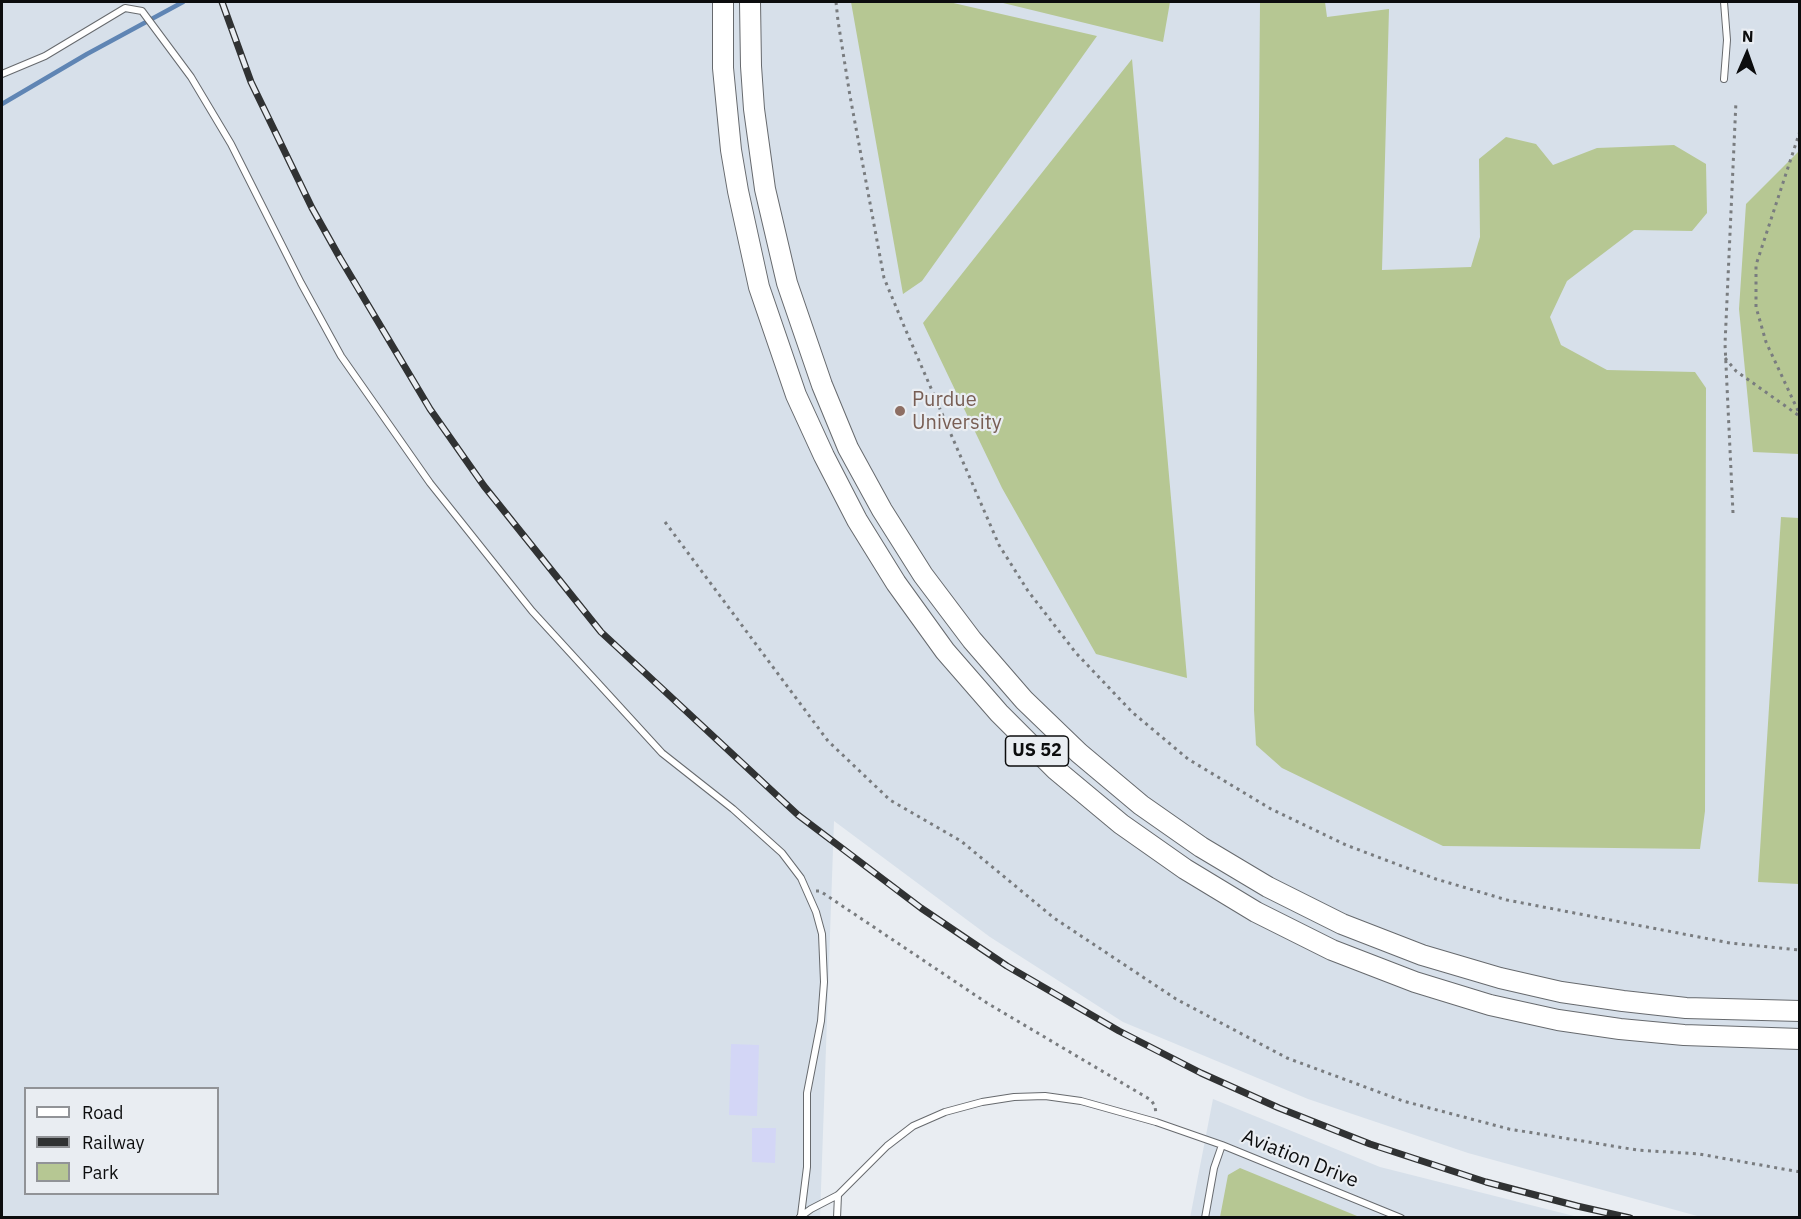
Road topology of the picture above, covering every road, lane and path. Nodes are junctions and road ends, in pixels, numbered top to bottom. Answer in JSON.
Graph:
{"nodes":[{"id":1,"x":723,"y":2,"type":"edge"},
{"id":2,"x":750,"y":2,"type":"edge"},
{"id":3,"x":836,"y":2,"type":"edge"},
{"id":4,"x":1724,"y":2,"type":"edge"},
{"id":5,"x":2,"y":74,"type":"edge"},
{"id":6,"x":1724,"y":79,"type":"dead end"},
{"id":7,"x":1736,"y":101,"type":"dead end"},
{"id":8,"x":1800,"y":131,"type":"edge"},
{"id":9,"x":1725,"y":358,"type":"junction"},
{"id":10,"x":1800,"y":415,"type":"edge"},
{"id":11,"x":1733,"y":513,"type":"dead end"},
{"id":12,"x":665,"y":522,"type":"dead end"},
{"id":13,"x":808,"y":890,"type":"junction"},
{"id":14,"x":1800,"y":950,"type":"edge"},
{"id":15,"x":1800,"y":1011,"type":"edge"},
{"id":16,"x":1800,"y":1040,"type":"edge"},
{"id":17,"x":1156,"y":1122,"type":"junction"},
{"id":18,"x":1222,"y":1146,"type":"junction"},
{"id":19,"x":1800,"y":1172,"type":"edge"},
{"id":20,"x":838,"y":1195,"type":"junction"},
{"id":21,"x":801,"y":1216,"type":"edge"},
{"id":22,"x":837,"y":1218,"type":"edge"},
{"id":23,"x":1205,"y":1218,"type":"edge"},
{"id":24,"x":1401,"y":1218,"type":"edge"}],
"edges":[{"from":1,"to":16,"type":"main road","number":"US 52"},
{"from":2,"to":15,"type":"main road","number":"US 52"},
{"from":3,"to":14,"type":"path"},
{"from":4,"to":6,"type":"lane"},
{"from":5,"to":13,"type":"lane"},
{"from":7,"to":9,"type":"path"},
{"from":8,"to":10,"type":"path"},
{"from":9,"to":10,"type":"path"},
{"from":9,"to":11,"type":"path"},
{"from":12,"to":19,"type":"path"},
{"from":13,"to":17,"type":"path"},
{"from":13,"to":21,"type":"lane"},
{"from":17,"to":18,"type":"lane"},
{"from":17,"to":20,"type":"lane"},
{"from":18,"to":23,"type":"lane","name":"Aviation Drive"},
{"from":18,"to":24,"type":"lane","name":"Aviation Drive"},
{"from":20,"to":21,"type":"lane"},
{"from":20,"to":22,"type":"lane"}]}
